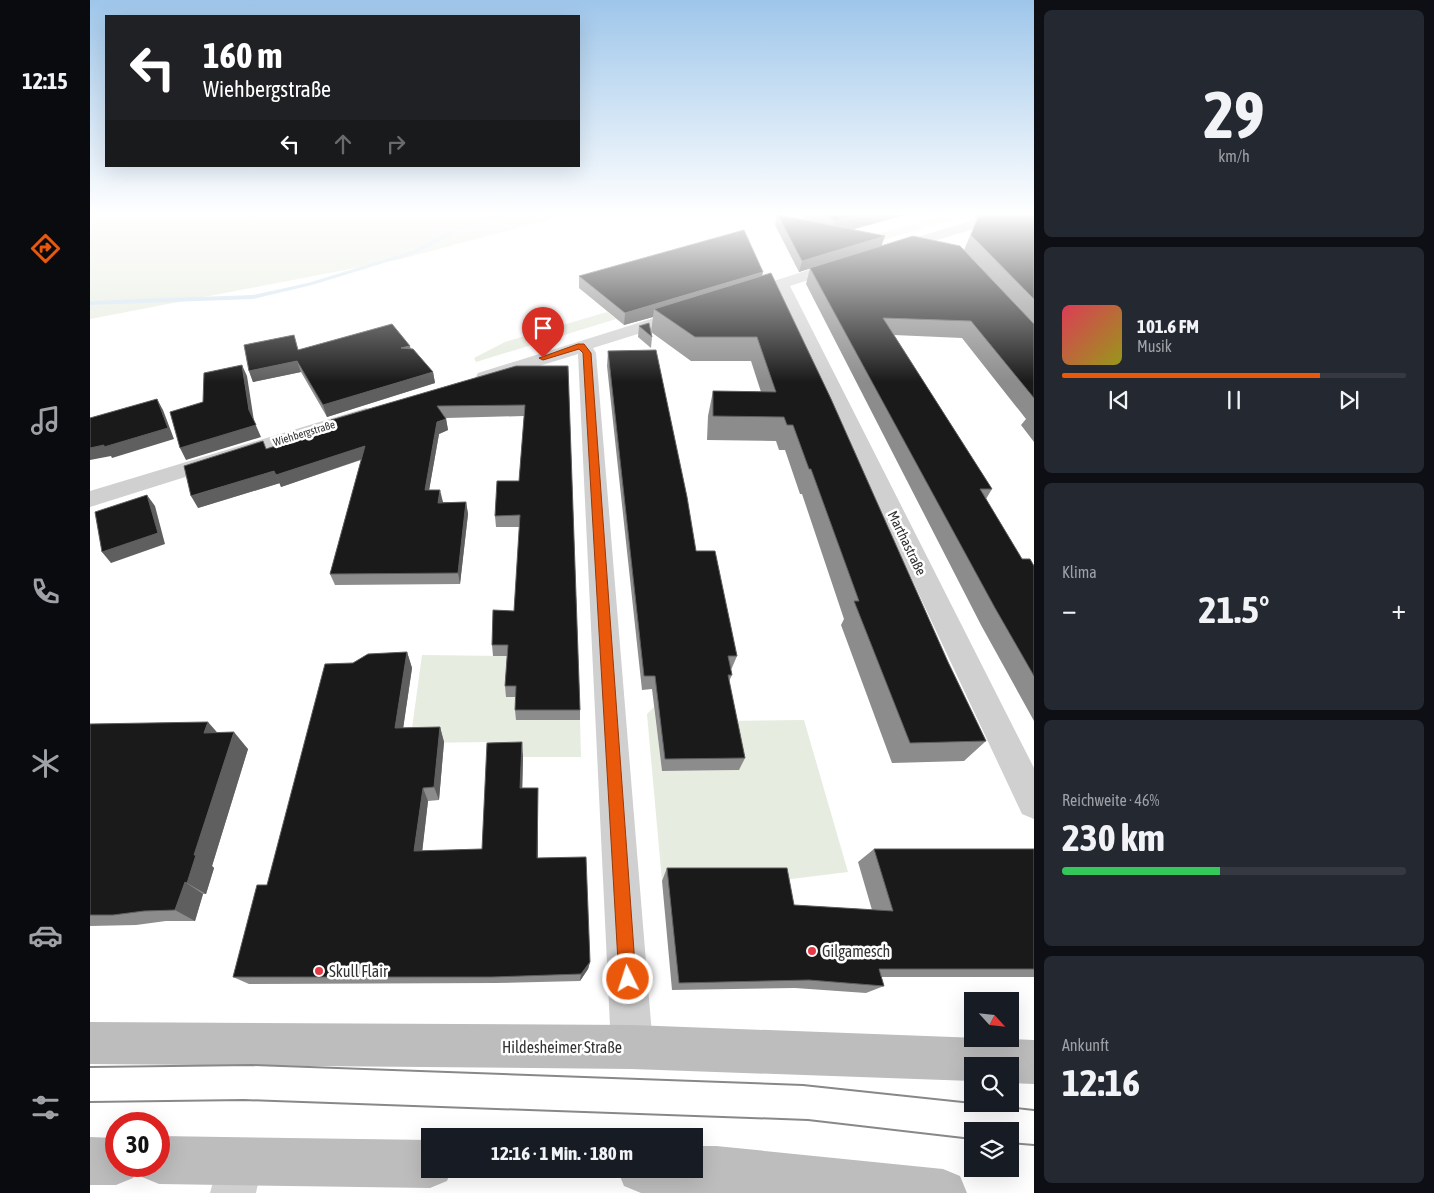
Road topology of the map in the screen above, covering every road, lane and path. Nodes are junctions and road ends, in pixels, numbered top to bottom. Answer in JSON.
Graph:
{"nodes":[{"id":1,"x":822,"y":271,"type":"edge"},
{"id":2,"x":781,"y":284,"type":"junction"},
{"id":3,"x":721,"y":302,"type":"edge"},
{"id":4,"x":703,"y":308,"type":"edge"},
{"id":5,"x":581,"y":346,"type":"junction"},
{"id":6,"x":468,"y":382,"type":"edge"},
{"id":7,"x":384,"y":408,"type":"edge"},
{"id":8,"x":90,"y":499,"type":"edge"},
{"id":9,"x":1034,"y":803,"type":"edge"},
{"id":10,"x":90,"y":1043,"type":"edge"},
{"id":11,"x":632,"y":1047,"type":"junction"},
{"id":12,"x":1034,"y":1062,"type":"edge"},
{"id":13,"x":90,"y":1161,"type":"edge"},
{"id":14,"x":105,"y":1161,"type":"edge"},
{"id":15,"x":170,"y":1162,"type":"edge"},
{"id":16,"x":421,"y":1165,"type":"edge"},
{"id":17,"x":703,"y":1170,"type":"edge"},
{"id":18,"x":237,"y":1176,"type":"edge"},
{"id":19,"x":943,"y":1193,"type":"edge"}],
"edges":[{"from":1,"to":2,"type":"street"},
{"from":2,"to":3,"type":"street"},
{"from":2,"to":9,"type":"street","name":"Marthastraße"},
{"from":4,"to":5,"type":"street"},
{"from":5,"to":6,"type":"street"},
{"from":5,"to":11,"type":"street"},
{"from":7,"to":8,"type":"street","name":"Wiehbergstraße"},
{"from":10,"to":11,"type":"main road","name":"Hildesheimer Straße"},
{"from":11,"to":12,"type":"main road","name":"Hildesheimer Straße"},
{"from":13,"to":14,"type":"main road"},
{"from":15,"to":18,"type":"main road"},
{"from":16,"to":18,"type":"main road"},
{"from":17,"to":19,"type":"main road"}]}
